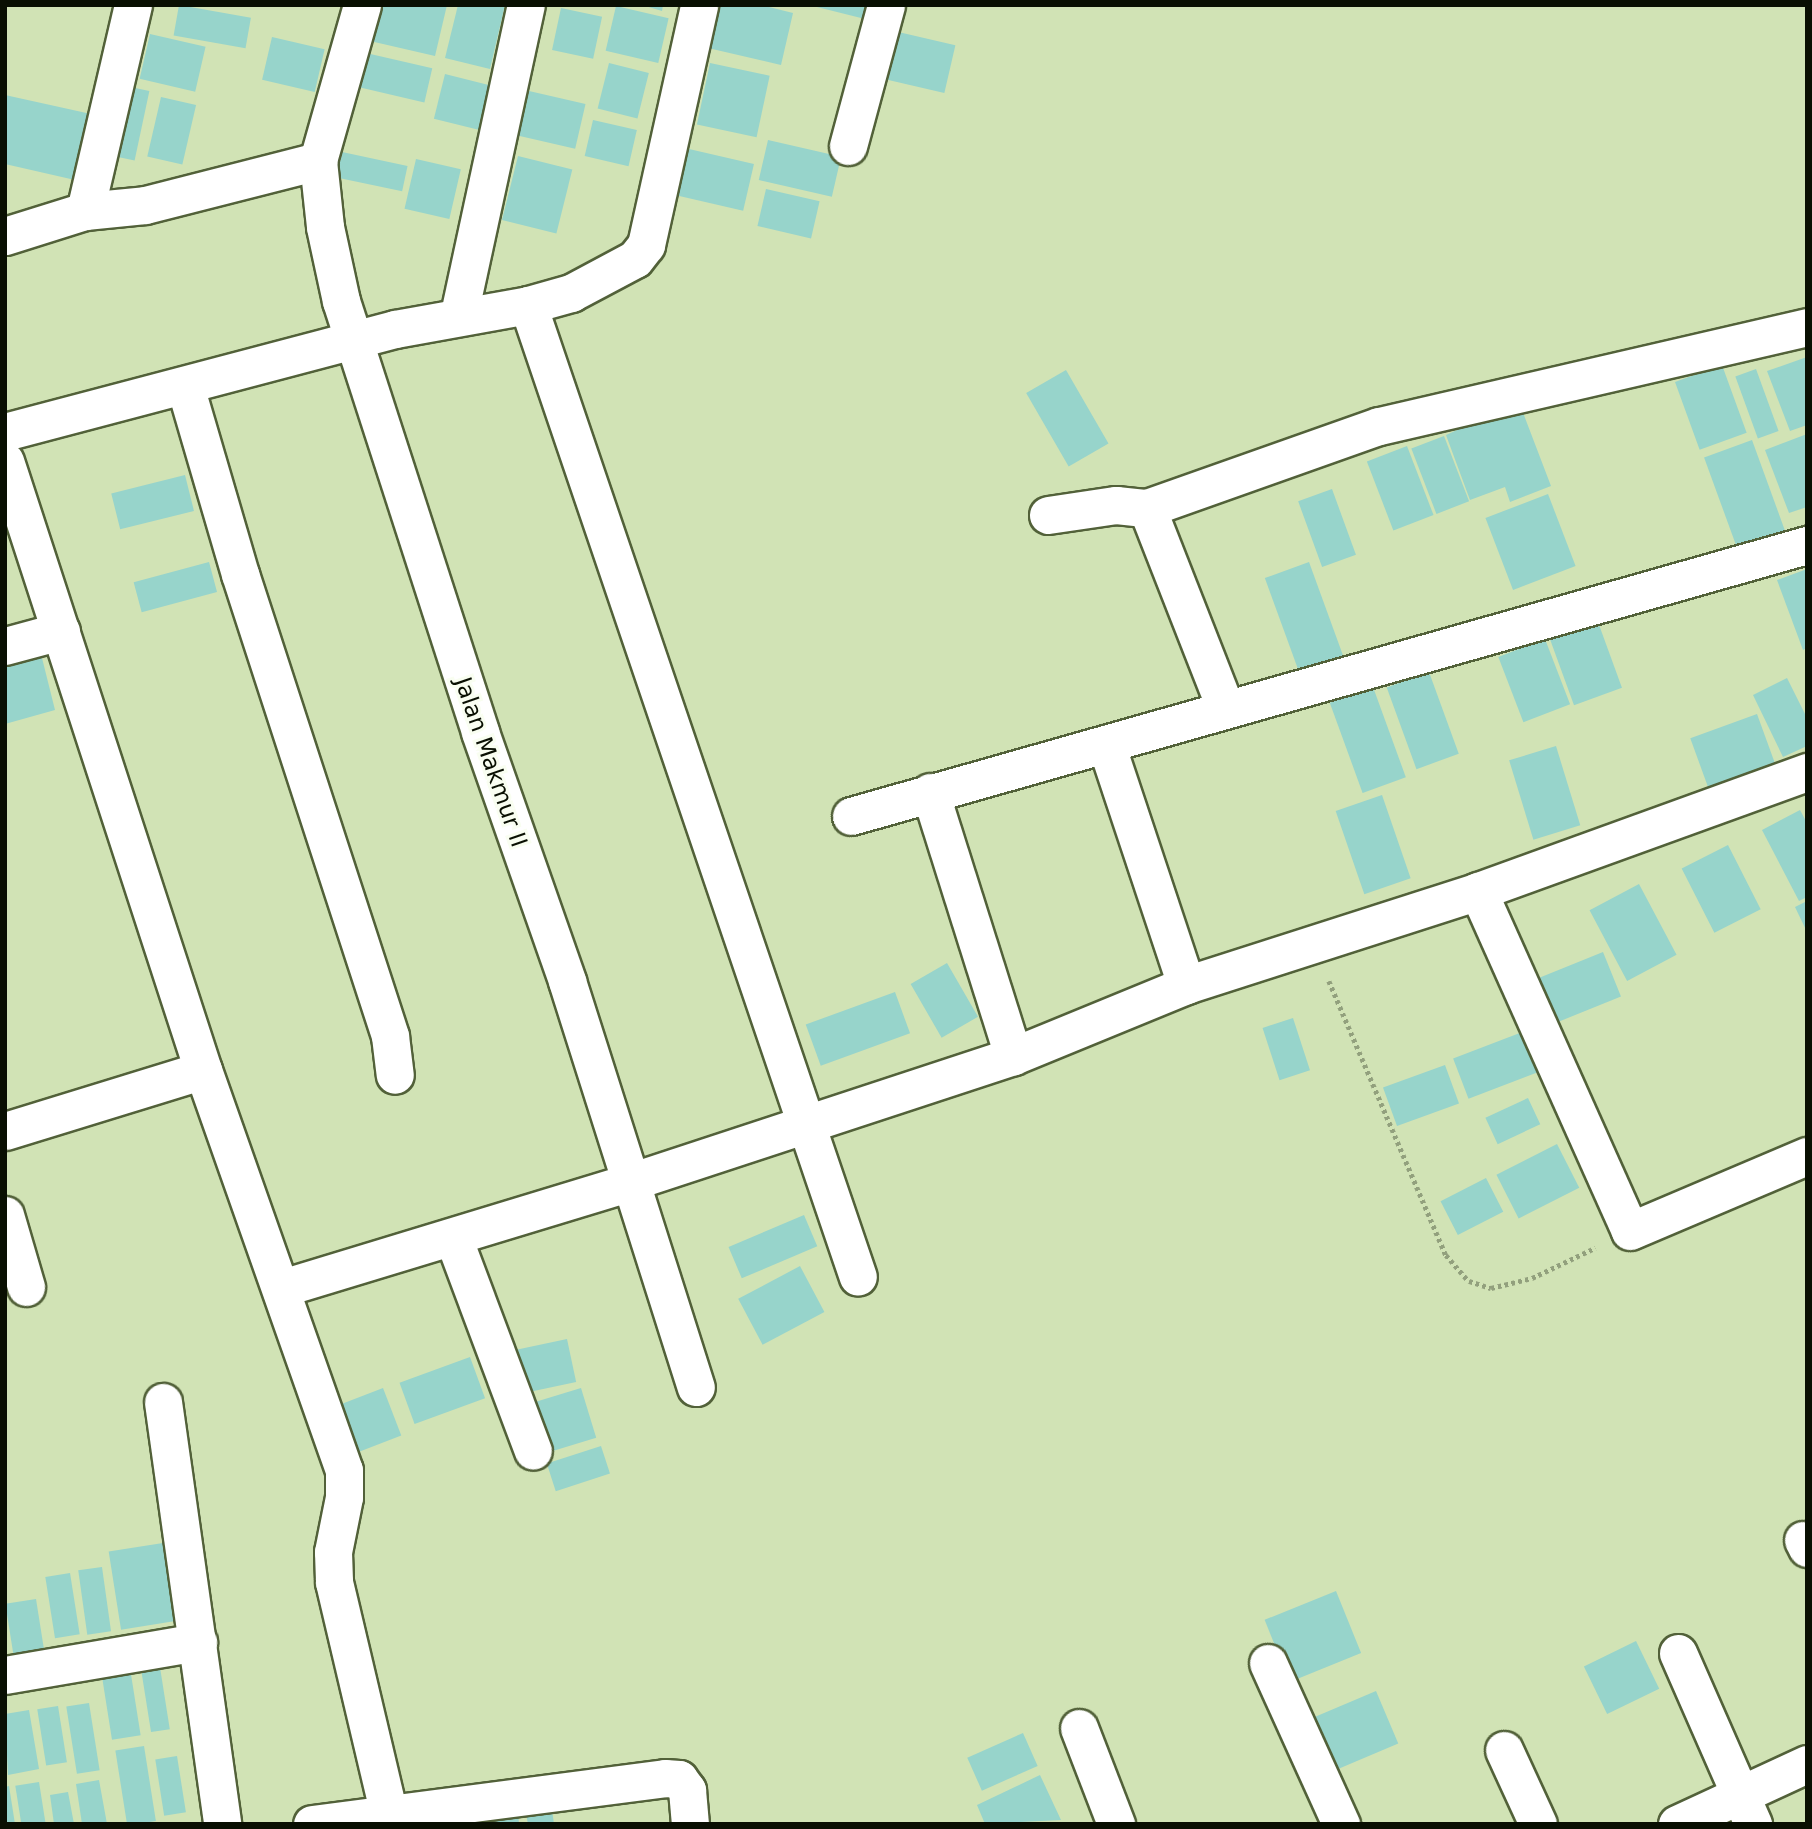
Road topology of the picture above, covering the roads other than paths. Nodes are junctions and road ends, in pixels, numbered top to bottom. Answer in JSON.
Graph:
{"nodes":[{"id":1,"x":133,"y":5,"type":"edge"},
{"id":2,"x":362,"y":5,"type":"edge"},
{"id":3,"x":526,"y":5,"type":"edge"},
{"id":4,"x":699,"y":5,"type":"edge"},
{"id":5,"x":886,"y":5,"type":"edge"},
{"id":6,"x":848,"y":146,"type":"dead end"},
{"id":7,"x":318,"y":161,"type":"junction"},
{"id":8,"x":85,"y":211,"type":"junction"},
{"id":9,"x":5,"y":236,"type":"edge"},
{"id":10,"x":528,"y":305,"type":"junction"},
{"id":11,"x":460,"y":314,"type":"junction"},
{"id":12,"x":1807,"y":327,"type":"edge"},
{"id":13,"x":356,"y":341,"type":"junction"},
{"id":14,"x":185,"y":386,"type":"junction"},
{"id":15,"x":5,"y":432,"type":"edge"},
{"id":16,"x":5,"y":461,"type":"edge"},
{"id":17,"x":1147,"y":508,"type":"junction"},
{"id":18,"x":1048,"y":516,"type":"dead end"},
{"id":19,"x":1807,"y":545,"type":"edge"},
{"id":20,"x":61,"y":631,"type":"junction"},
{"id":21,"x":5,"y":646,"type":"edge"},
{"id":22,"x":1225,"y":707,"type":"junction"},
{"id":23,"x":1106,"y":744,"type":"junction"},
{"id":24,"x":1807,"y":772,"type":"edge"},
{"id":25,"x":930,"y":792,"type":"junction"},
{"id":26,"x":850,"y":816,"type":"dead end"},
{"id":27,"x":1478,"y":891,"type":"junction"},
{"id":28,"x":1186,"y":985,"type":"junction"},
{"id":29,"x":1013,"y":1056,"type":"junction"},
{"id":30,"x":203,"y":1070,"type":"junction"},
{"id":31,"x":395,"y":1075,"type":"dead end"},
{"id":32,"x":808,"y":1123,"type":"junction"},
{"id":33,"x":5,"y":1131,"type":"edge"},
{"id":34,"x":1807,"y":1156,"type":"edge"},
{"id":35,"x":630,"y":1182,"type":"junction"},
{"id":36,"x":5,"y":1215,"type":"edge"},
{"id":37,"x":453,"y":1237,"type":"junction"},
{"id":38,"x":858,"y":1277,"type":"dead end"},
{"id":39,"x":26,"y":1287,"type":"dead end"},
{"id":40,"x":282,"y":1288,"type":"junction"},
{"id":41,"x":695,"y":1387,"type":"dead end"},
{"id":42,"x":163,"y":1402,"type":"dead end"},
{"id":43,"x":533,"y":1451,"type":"dead end"},
{"id":44,"x":198,"y":1642,"type":"junction"},
{"id":45,"x":1678,"y":1653,"type":"dead end"},
{"id":46,"x":1268,"y":1663,"type":"dead end"},
{"id":47,"x":5,"y":1675,"type":"edge"},
{"id":48,"x":1079,"y":1728,"type":"dead end"},
{"id":49,"x":1504,"y":1750,"type":"dead end"},
{"id":50,"x":1807,"y":1764,"type":"edge"},
{"id":51,"x":1748,"y":1810,"type":"edge"},
{"id":52,"x":391,"y":1819,"type":"edge"},
{"id":53,"x":222,"y":1824,"type":"edge"},
{"id":54,"x":312,"y":1824,"type":"edge"},
{"id":55,"x":691,"y":1824,"type":"edge"},
{"id":56,"x":1116,"y":1824,"type":"edge"},
{"id":57,"x":1341,"y":1824,"type":"edge"},
{"id":58,"x":1538,"y":1824,"type":"edge"},
{"id":59,"x":1677,"y":1824,"type":"edge"}],
"edges":[{"from":1,"to":8,"type":"street"},
{"from":2,"to":7,"type":"street"},
{"from":3,"to":11,"type":"street"},
{"from":4,"to":10,"type":"street"},
{"from":5,"to":6,"type":"street"},
{"from":7,"to":8,"type":"street"},
{"from":7,"to":13,"type":"street","name":"Jalan Makmur II"},
{"from":8,"to":9,"type":"street"},
{"from":10,"to":11,"type":"street"},
{"from":10,"to":32,"type":"street"},
{"from":11,"to":13,"type":"street"},
{"from":12,"to":17,"type":"street"},
{"from":13,"to":14,"type":"street"},
{"from":13,"to":35,"type":"street","name":"Jalan Makmur II"},
{"from":14,"to":15,"type":"street"},
{"from":14,"to":31,"type":"street"},
{"from":16,"to":20,"type":"street"},
{"from":17,"to":18,"type":"street"},
{"from":17,"to":22,"type":"street"},
{"from":19,"to":22,"type":"street"},
{"from":20,"to":21,"type":"street"},
{"from":20,"to":30,"type":"street"},
{"from":22,"to":23,"type":"street"},
{"from":23,"to":25,"type":"street"},
{"from":23,"to":28,"type":"street"},
{"from":24,"to":27,"type":"street"},
{"from":25,"to":26,"type":"street"},
{"from":25,"to":29,"type":"street"},
{"from":27,"to":28,"type":"street"},
{"from":27,"to":34,"type":"street"},
{"from":28,"to":29,"type":"street"},
{"from":29,"to":32,"type":"street"},
{"from":30,"to":33,"type":"street"},
{"from":30,"to":40,"type":"street"},
{"from":32,"to":35,"type":"street"},
{"from":32,"to":38,"type":"street"},
{"from":35,"to":37,"type":"street"},
{"from":35,"to":41,"type":"street","name":"Jalan Makmur II"},
{"from":36,"to":39,"type":"street"},
{"from":37,"to":40,"type":"street"},
{"from":37,"to":43,"type":"street"},
{"from":40,"to":52,"type":"street"},
{"from":42,"to":44,"type":"street"},
{"from":44,"to":47,"type":"street"},
{"from":44,"to":53,"type":"street"},
{"from":45,"to":51,"type":"street"},
{"from":46,"to":57,"type":"street"},
{"from":48,"to":56,"type":"street"},
{"from":49,"to":58,"type":"street"},
{"from":50,"to":51,"type":"street"},
{"from":51,"to":59,"type":"street"},
{"from":52,"to":54,"type":"street"},
{"from":52,"to":55,"type":"street"}]}
